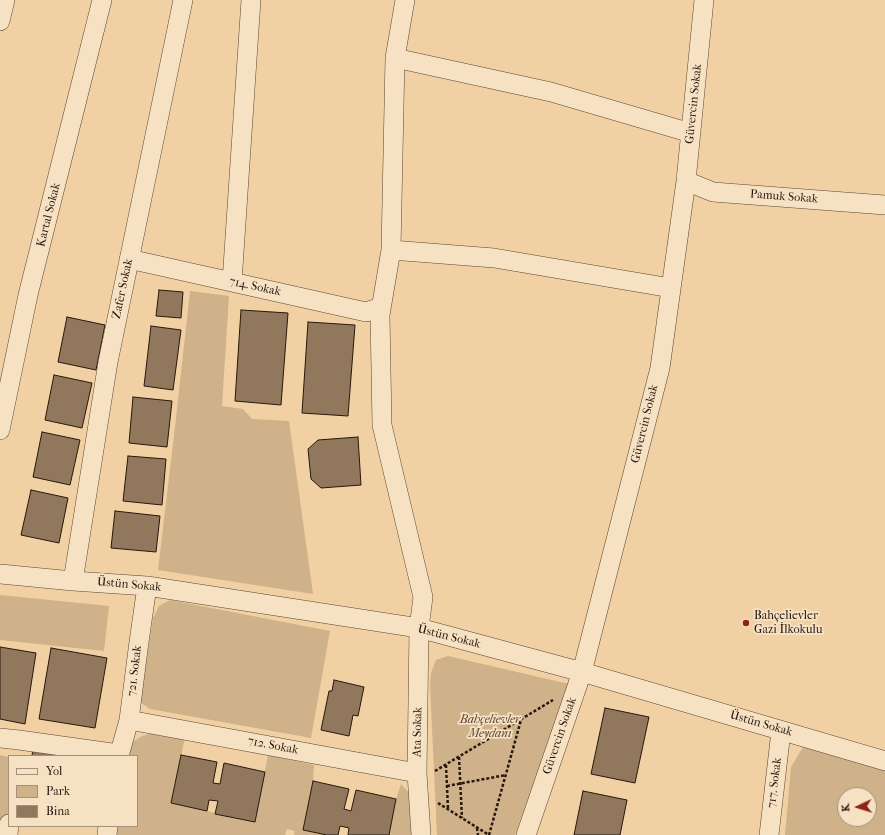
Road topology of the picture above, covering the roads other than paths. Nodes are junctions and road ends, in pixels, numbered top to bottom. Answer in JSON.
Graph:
{"nodes":[{"id":1,"x":5,"y":0,"type":"edge"},
{"id":2,"x":102,"y":0,"type":"edge"},
{"id":3,"x":183,"y":0,"type":"edge"},
{"id":4,"x":251,"y":0,"type":"edge"},
{"id":5,"x":404,"y":0,"type":"edge"},
{"id":6,"x":704,"y":0,"type":"edge"},
{"id":7,"x":0,"y":20,"type":"edge"},
{"id":8,"x":395,"y":58,"type":"junction"},
{"id":9,"x":691,"y":133,"type":"junction"},
{"id":10,"x":686,"y":181,"type":"junction"},
{"id":11,"x":885,"y":204,"type":"edge"},
{"id":12,"x":391,"y":250,"type":"junction"},
{"id":13,"x":129,"y":259,"type":"junction"},
{"id":14,"x":232,"y":282,"type":"junction"},
{"id":15,"x":671,"y":288,"type":"junction"},
{"id":16,"x":381,"y":307,"type":"junction"},
{"id":17,"x":0,"y":430,"type":"edge"},
{"id":18,"x":0,"y":574,"type":"edge"},
{"id":19,"x":73,"y":581,"type":"junction"},
{"id":20,"x":147,"y":586,"type":"junction"},
{"id":21,"x":419,"y":628,"type":"junction"},
{"id":22,"x":580,"y":679,"type":"junction"},
{"id":23,"x":129,"y":720,"type":"junction"},
{"id":24,"x":781,"y":730,"type":"junction"},
{"id":25,"x":0,"y":738,"type":"edge"},
{"id":26,"x":18,"y":748,"type":"edge"},
{"id":27,"x":119,"y":755,"type":"edge"},
{"id":28,"x":885,"y":761,"type":"edge"},
{"id":29,"x":418,"y":782,"type":"junction"},
{"id":30,"x":421,"y":835,"type":"edge"},
{"id":31,"x":526,"y":835,"type":"edge"},
{"id":32,"x":769,"y":835,"type":"edge"}],
"edges":[{"from":1,"to":7,"type":"street"},
{"from":2,"to":17,"type":"street","name":"Kartal Sokak"},
{"from":3,"to":13,"type":"street","name":"Zafer Sokak"},
{"from":4,"to":14,"type":"street"},
{"from":5,"to":8,"type":"street","name":"Ata Sokak"},
{"from":6,"to":9,"type":"street","name":"Güvercin Sokak"},
{"from":8,"to":9,"type":"street"},
{"from":8,"to":12,"type":"street","name":"Ata Sokak"},
{"from":9,"to":10,"type":"street","name":"Güvercin Sokak"},
{"from":10,"to":11,"type":"street","name":"Pamuk Sokak"},
{"from":10,"to":15,"type":"street","name":"Güvercin Sokak"},
{"from":12,"to":15,"type":"street"},
{"from":12,"to":16,"type":"street","name":"Ata Sokak"},
{"from":13,"to":14,"type":"street","name":"714. Sokak"},
{"from":13,"to":19,"type":"street","name":"Zafer Sokak"},
{"from":14,"to":16,"type":"street","name":"714. Sokak"},
{"from":15,"to":22,"type":"street","name":"Güvercin Sokak"},
{"from":16,"to":21,"type":"street","name":"Ata Sokak"},
{"from":18,"to":19,"type":"street","name":"Üstün Sokak"},
{"from":19,"to":20,"type":"street","name":"Üstün Sokak"},
{"from":20,"to":21,"type":"street","name":"Üstün Sokak"},
{"from":20,"to":23,"type":"street","name":"721. Sokak"},
{"from":21,"to":22,"type":"street","name":"Üstün Sokak"},
{"from":21,"to":29,"type":"street","name":"Ata Sokak"},
{"from":22,"to":24,"type":"street","name":"Üstün Sokak"},
{"from":22,"to":31,"type":"street","name":"Güvercin Sokak"},
{"from":23,"to":27,"type":"street","name":"721. Sokak"},
{"from":23,"to":29,"type":"street","name":"712. Sokak"},
{"from":24,"to":28,"type":"street","name":"Üstün Sokak"},
{"from":24,"to":32,"type":"street","name":"717. Sokak"},
{"from":25,"to":26,"type":"street"},
{"from":26,"to":27,"type":"street"},
{"from":29,"to":30,"type":"street","name":"Ata Sokak"}]}
